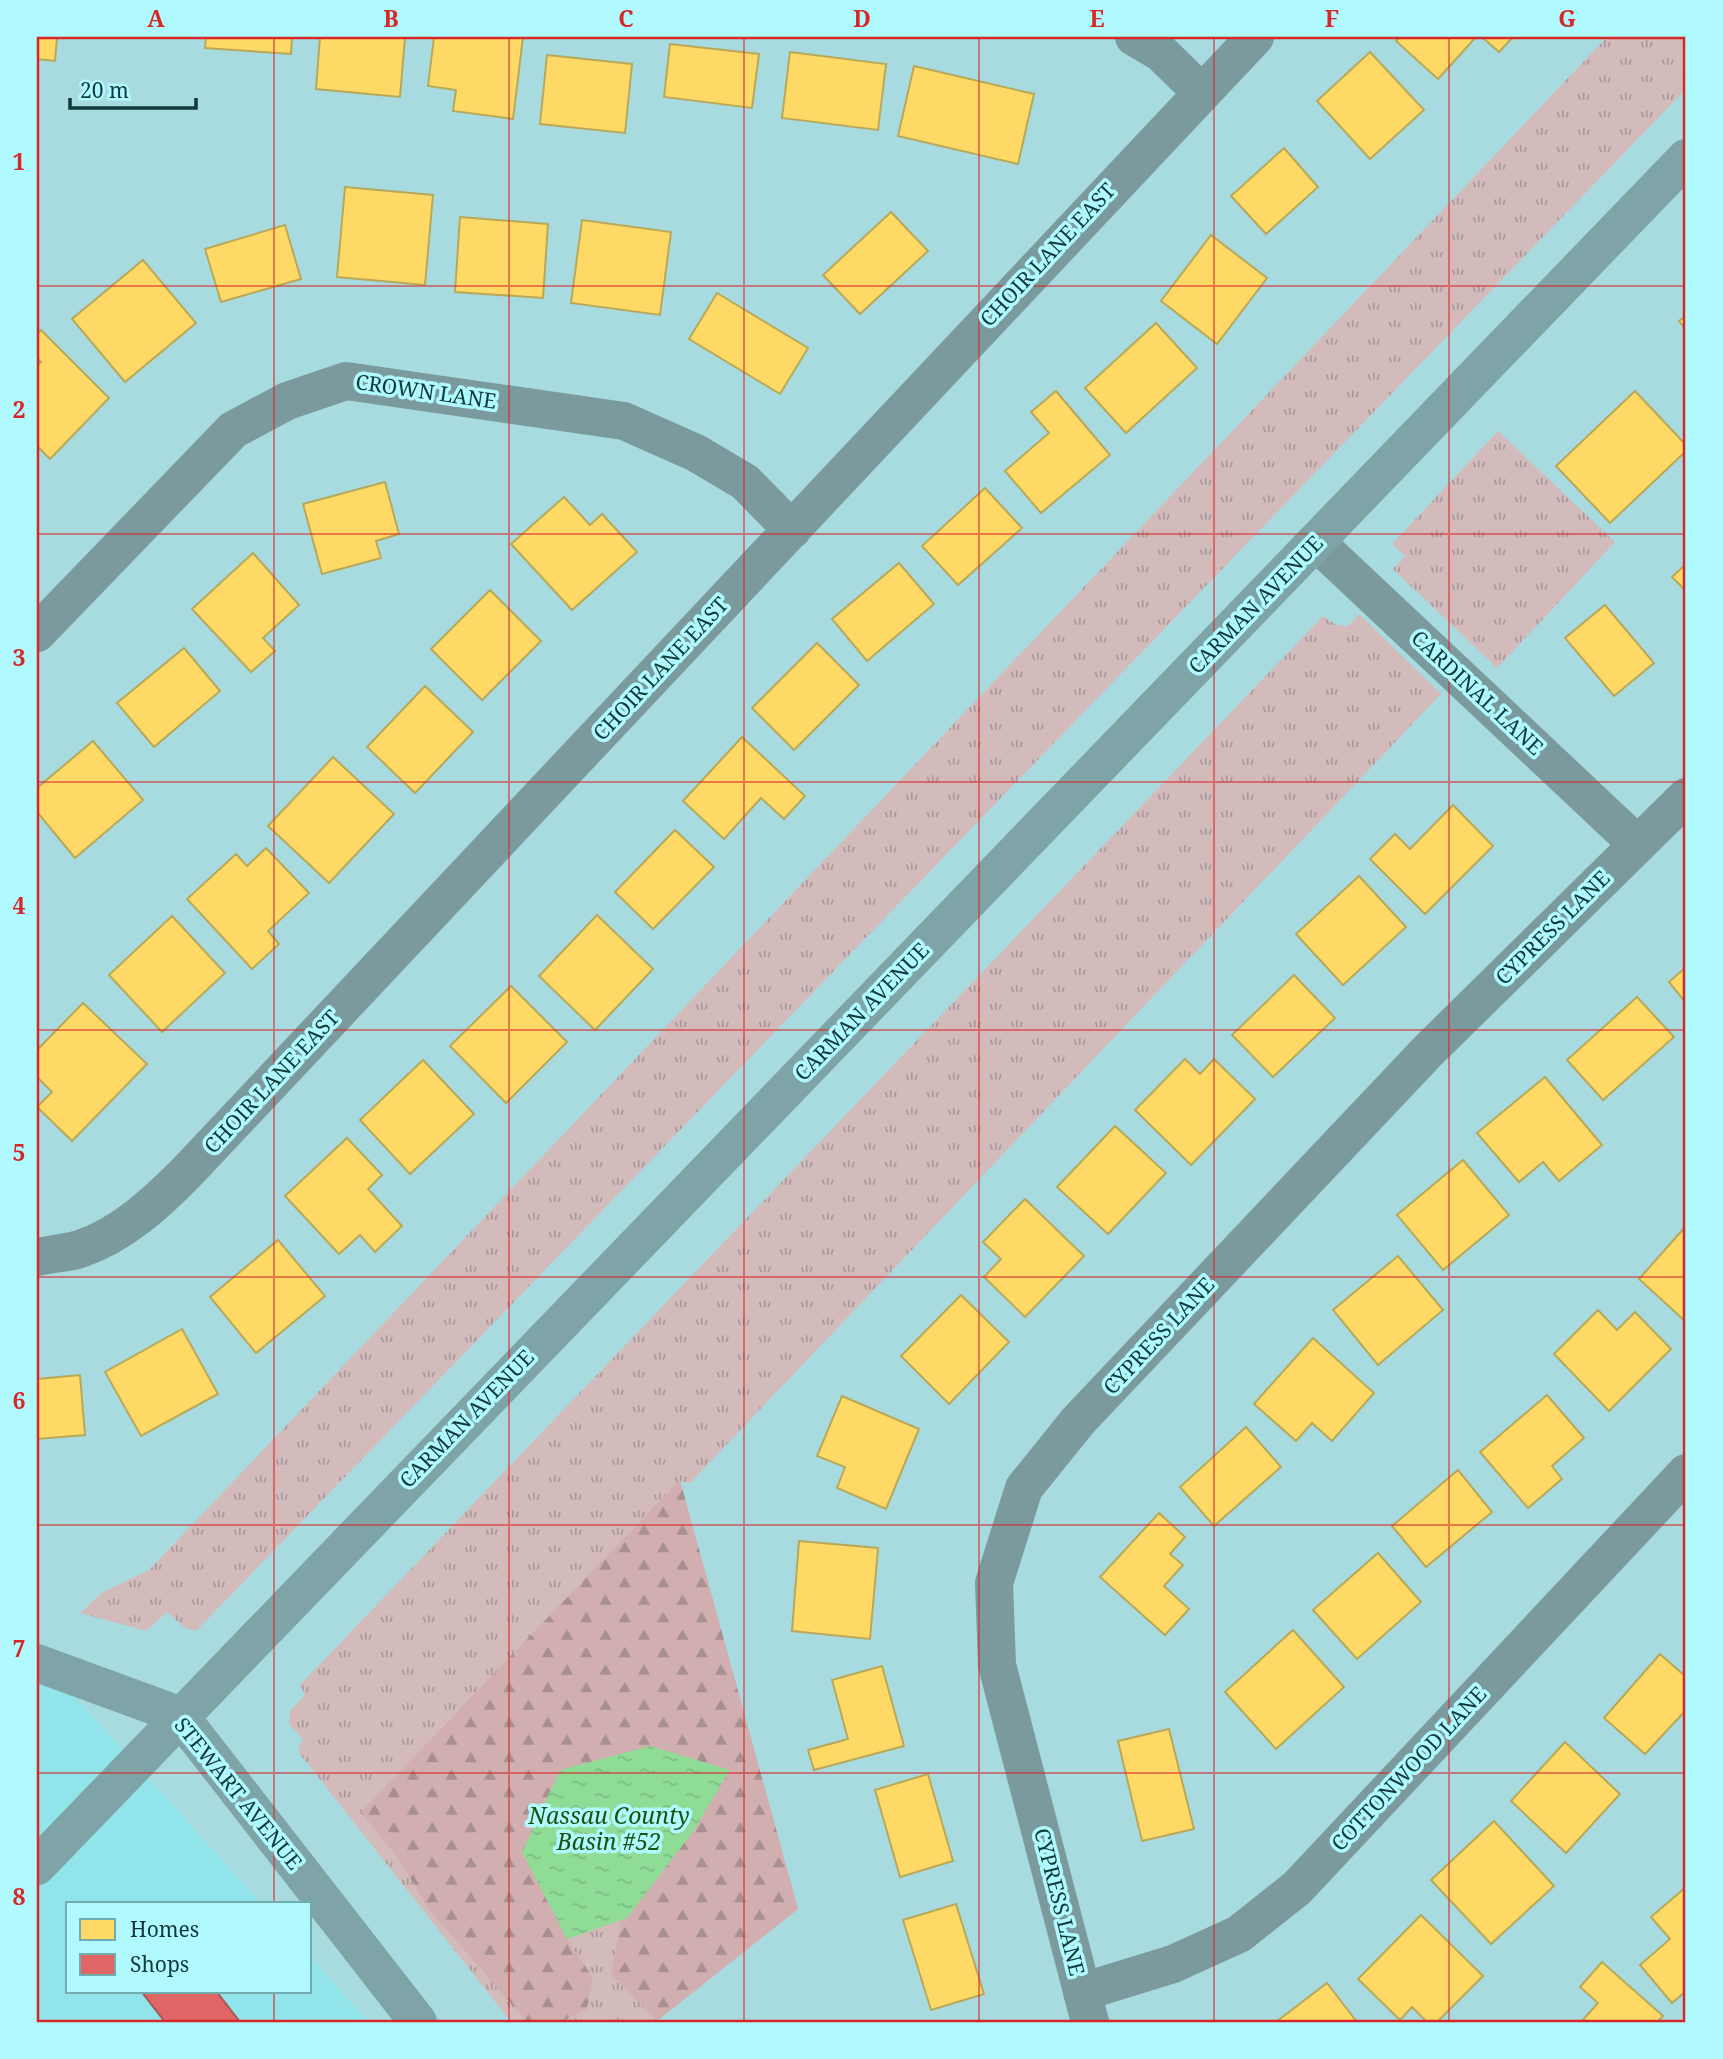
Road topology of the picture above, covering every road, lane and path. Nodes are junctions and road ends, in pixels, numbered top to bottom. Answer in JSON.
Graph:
{"nodes":[{"id":1,"x":1134,"y":37,"type":"edge"},
{"id":2,"x":1255,"y":37,"type":"edge"},
{"id":3,"x":1201,"y":92,"type":"junction"},
{"id":4,"x":1686,"y":158,"type":"edge"},
{"id":5,"x":792,"y":530,"type":"junction"},
{"id":6,"x":1317,"y":543,"type":"junction"},
{"id":7,"x":37,"y":633,"type":"edge"},
{"id":8,"x":1686,"y":797,"type":"edge"},
{"id":9,"x":1637,"y":844,"type":"junction"},
{"id":10,"x":37,"y":1257,"type":"edge"},
{"id":11,"x":1686,"y":1474,"type":"edge"},
{"id":12,"x":37,"y":1663,"type":"edge"},
{"id":13,"x":179,"y":1715,"type":"junction"},
{"id":14,"x":37,"y":1866,"type":"edge"},
{"id":15,"x":1086,"y":2007,"type":"edge"},
{"id":16,"x":418,"y":2022,"type":"edge"}],
"edges":[{"from":1,"to":3,"type":"street"},
{"from":2,"to":3,"type":"street","name":"CHOIR LANE EAST"},
{"from":3,"to":5,"type":"street","name":"CHOIR LANE EAST"},
{"from":4,"to":6,"type":"main road","name":"CARMAN AVENUE"},
{"from":5,"to":7,"type":"street","name":"CROWN LANE"},
{"from":5,"to":10,"type":"street","name":"CHOIR LANE EAST"},
{"from":6,"to":9,"type":"street","name":"CARDINAL LANE"},
{"from":6,"to":13,"type":"main road","name":"CARMAN AVENUE"},
{"from":8,"to":9,"type":"street","name":"CYPRESS LANE"},
{"from":9,"to":15,"type":"street","name":"CYPRESS LANE"},
{"from":11,"to":15,"type":"street","name":"COTTONWOOD LANE"},
{"from":12,"to":13,"type":"main road","name":"STEWART AVENUE"},
{"from":13,"to":14,"type":"main road","name":"CARMAN AVENUE"},
{"from":13,"to":16,"type":"main road","name":"STEWART AVENUE"}]}
